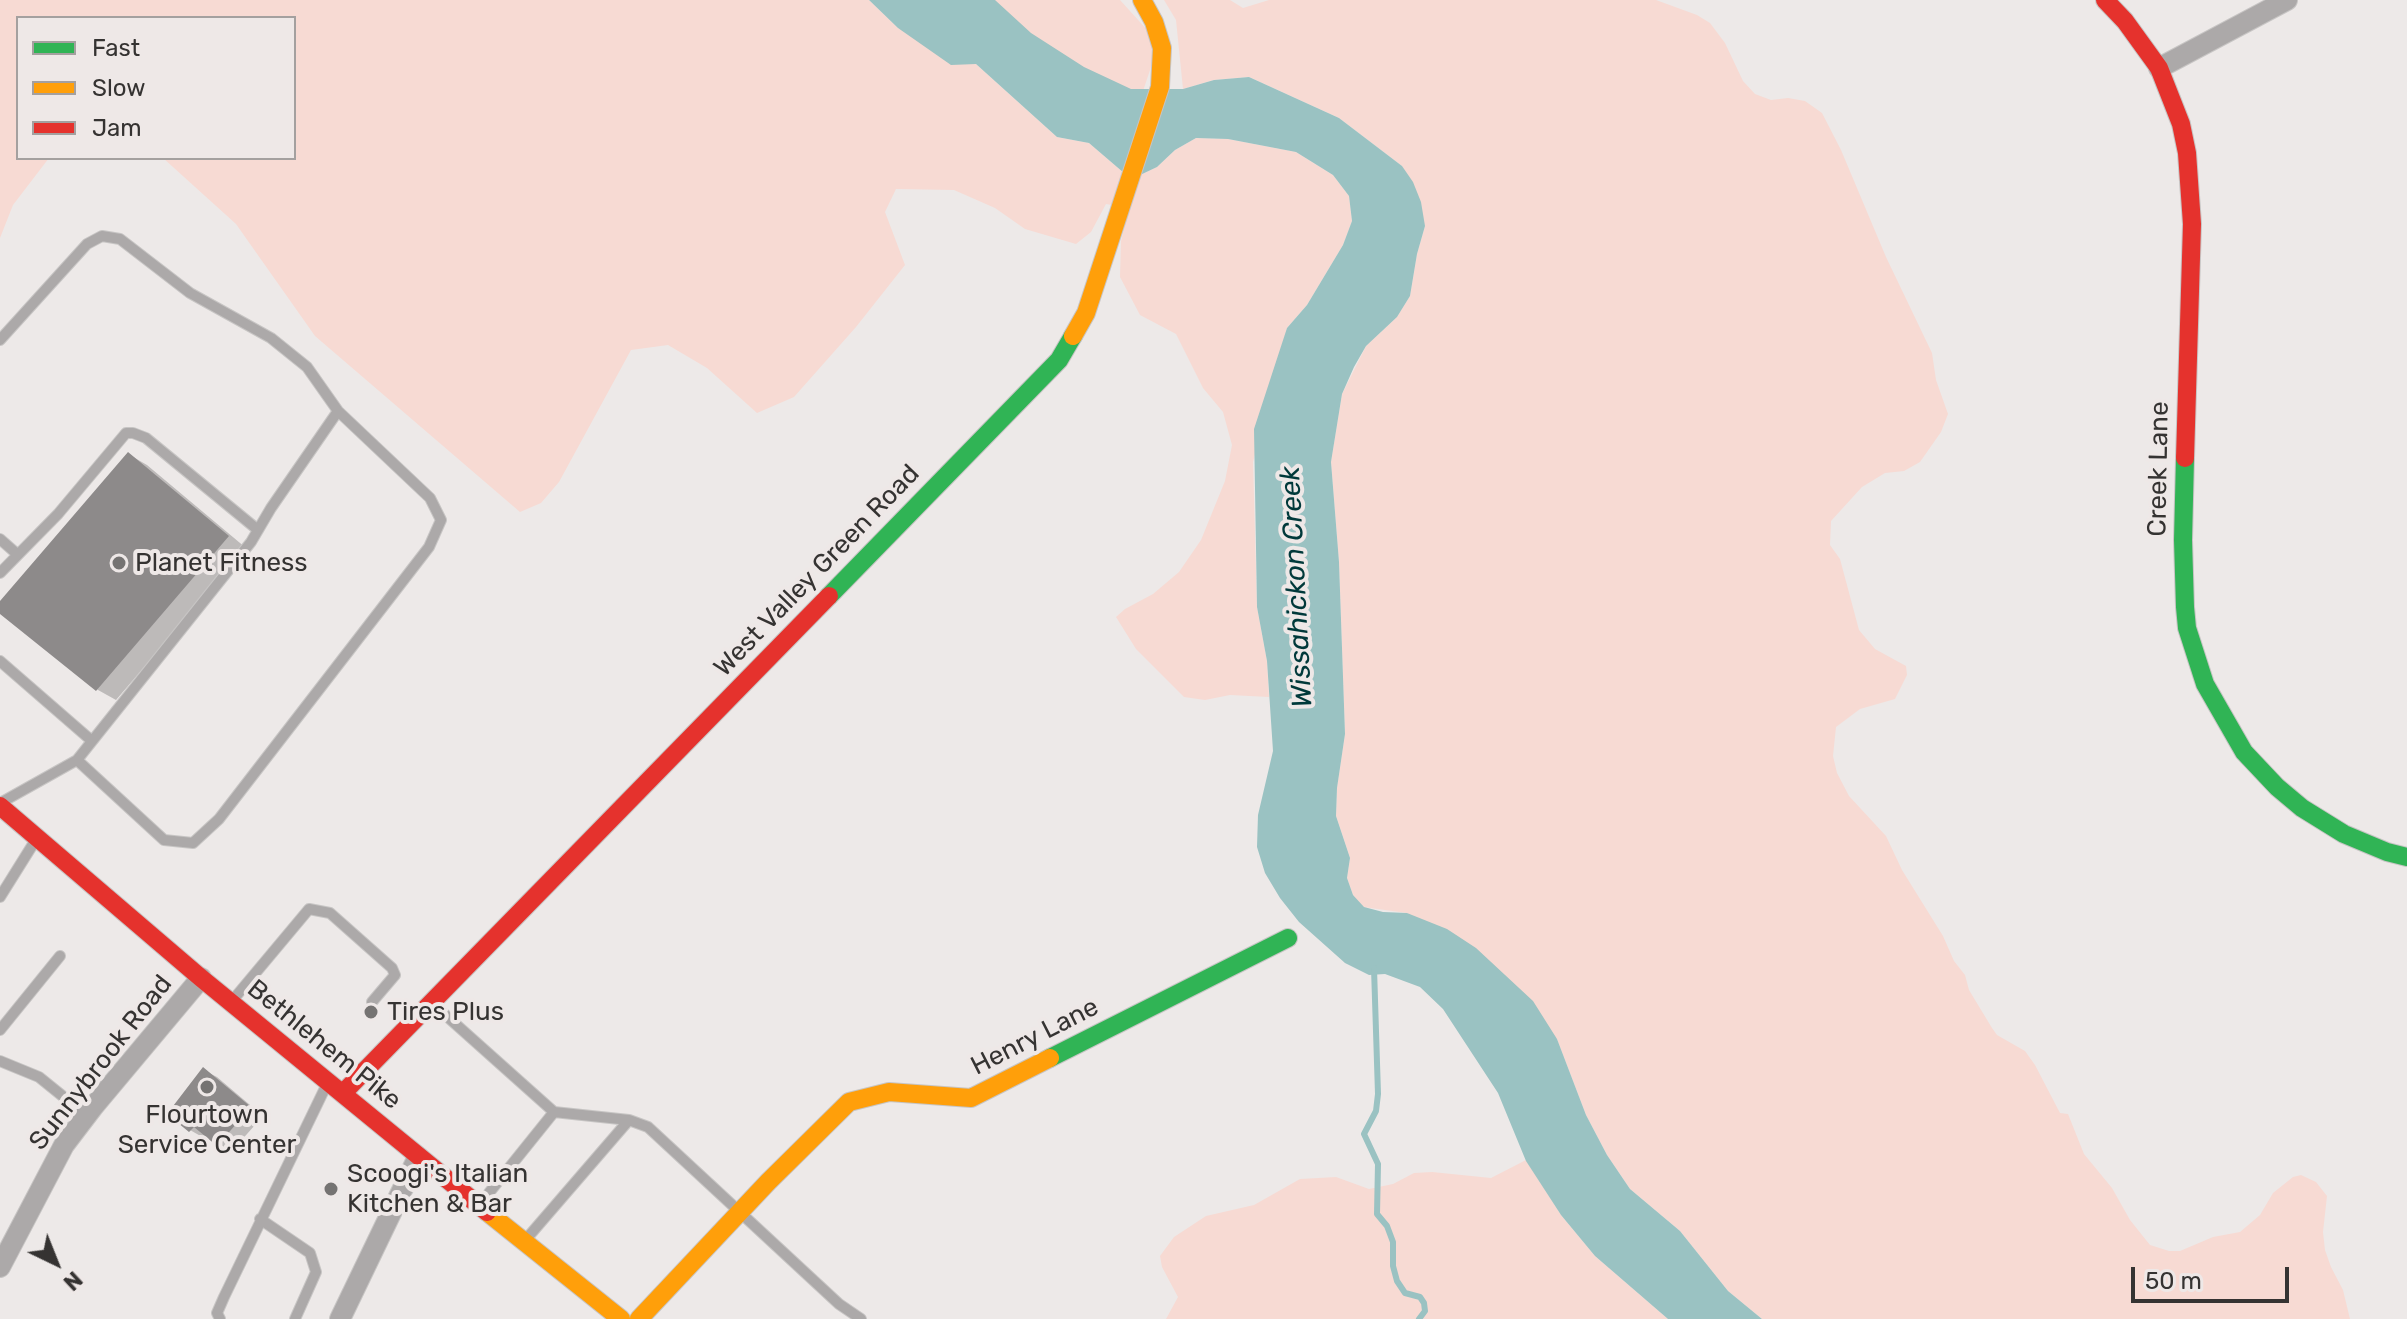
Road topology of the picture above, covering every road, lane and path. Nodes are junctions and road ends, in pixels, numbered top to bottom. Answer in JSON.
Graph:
{"nodes":[{"id":1,"x":1142,"y":0,"type":"edge"},
{"id":2,"x":2105,"y":0,"type":"edge"},
{"id":3,"x":2287,"y":0,"type":"edge"},
{"id":4,"x":2159,"y":68,"type":"junction"},
{"id":5,"x":0,"y":340,"type":"edge"},
{"id":6,"x":338,"y":411,"type":"junction"},
{"id":7,"x":258,"y":530,"type":"junction"},
{"id":8,"x":0,"y":539,"type":"edge"},
{"id":9,"x":17,"y":554,"type":"junction"},
{"id":10,"x":0,"y":573,"type":"edge"},
{"id":11,"x":0,"y":661,"type":"edge"},
{"id":12,"x":92,"y":741,"type":"junction"},
{"id":13,"x":77,"y":760,"type":"junction"},
{"id":14,"x":0,"y":804,"type":"edge"},
{"id":15,"x":37,"y":837,"type":"junction"},
{"id":16,"x":2407,"y":857,"type":"edge"},
{"id":17,"x":0,"y":897,"type":"edge"},
{"id":18,"x":1288,"y":938,"type":"dead end"},
{"id":19,"x":60,"y":956,"type":"dead end"},
{"id":20,"x":201,"y":978,"type":"junction"},
{"id":21,"x":231,"y":1002,"type":"junction"},
{"id":22,"x":372,"y":1002,"type":"dead end"},
{"id":23,"x":432,"y":1002,"type":"junction"},
{"id":24,"x":0,"y":1030,"type":"edge"},
{"id":25,"x":0,"y":1061,"type":"edge"},
{"id":26,"x":336,"y":1087,"type":"junction"},
{"id":27,"x":554,"y":1112,"type":"junction"},
{"id":28,"x":86,"y":1115,"type":"junction"},
{"id":29,"x":629,"y":1120,"type":"junction"},
{"id":30,"x":418,"y":1157,"type":"junction"},
{"id":31,"x":479,"y":1206,"type":"junction"},
{"id":32,"x":740,"y":1214,"type":"junction"},
{"id":33,"x":260,"y":1219,"type":"junction"},
{"id":34,"x":524,"y":1242,"type":"junction"},
{"id":35,"x":0,"y":1267,"type":"edge"},
{"id":36,"x":220,"y":1319,"type":"edge"},
{"id":37,"x":295,"y":1319,"type":"edge"},
{"id":38,"x":340,"y":1319,"type":"edge"},
{"id":39,"x":621,"y":1319,"type":"edge"},
{"id":40,"x":639,"y":1319,"type":"edge"},
{"id":41,"x":861,"y":1319,"type":"edge"}],
"edges":[{"from":1,"to":23,"type":"street","name":"West Valley Green Road"},
{"from":2,"to":4,"type":"street","name":"Creek Lane"},
{"from":3,"to":4,"type":"street"},
{"from":4,"to":16,"type":"street","name":"Creek Lane"},
{"from":5,"to":6,"type":"lane"},
{"from":6,"to":7,"type":"lane"},
{"from":6,"to":13,"type":"lane"},
{"from":7,"to":9,"type":"lane"},
{"from":7,"to":12,"type":"lane"},
{"from":8,"to":9,"type":"lane"},
{"from":9,"to":10,"type":"lane"},
{"from":11,"to":12,"type":"lane"},
{"from":12,"to":13,"type":"lane"},
{"from":13,"to":14,"type":"lane"},
{"from":14,"to":15,"type":"street","name":"Bethlehem Pike"},
{"from":15,"to":17,"type":"lane"},
{"from":15,"to":20,"type":"street","name":"Bethlehem Pike"},
{"from":18,"to":32,"type":"street","name":"Henry Lane"},
{"from":19,"to":24,"type":"lane"},
{"from":20,"to":21,"type":"street","name":"Bethlehem Pike"},
{"from":20,"to":28,"type":"street","name":"Sunnybrook Road"},
{"from":21,"to":22,"type":"lane"},
{"from":21,"to":26,"type":"street","name":"Bethlehem Pike"},
{"from":23,"to":26,"type":"street","name":"West Valley Green Road"},
{"from":23,"to":27,"type":"lane"},
{"from":25,"to":28,"type":"lane"},
{"from":26,"to":30,"type":"street","name":"Bethlehem Pike"},
{"from":26,"to":33,"type":"lane"},
{"from":27,"to":29,"type":"lane"},
{"from":27,"to":31,"type":"lane"},
{"from":28,"to":35,"type":"street","name":"Sunnybrook Road"},
{"from":29,"to":32,"type":"lane"},
{"from":29,"to":34,"type":"lane"},
{"from":30,"to":31,"type":"street","name":"Bethlehem Pike"},
{"from":30,"to":38,"type":"street"},
{"from":31,"to":34,"type":"street","name":"Bethlehem Pike"},
{"from":32,"to":40,"type":"street","name":"Henry Lane"},
{"from":32,"to":41,"type":"lane"},
{"from":33,"to":36,"type":"lane"},
{"from":33,"to":37,"type":"lane"},
{"from":34,"to":39,"type":"street","name":"Bethlehem Pike"}]}
